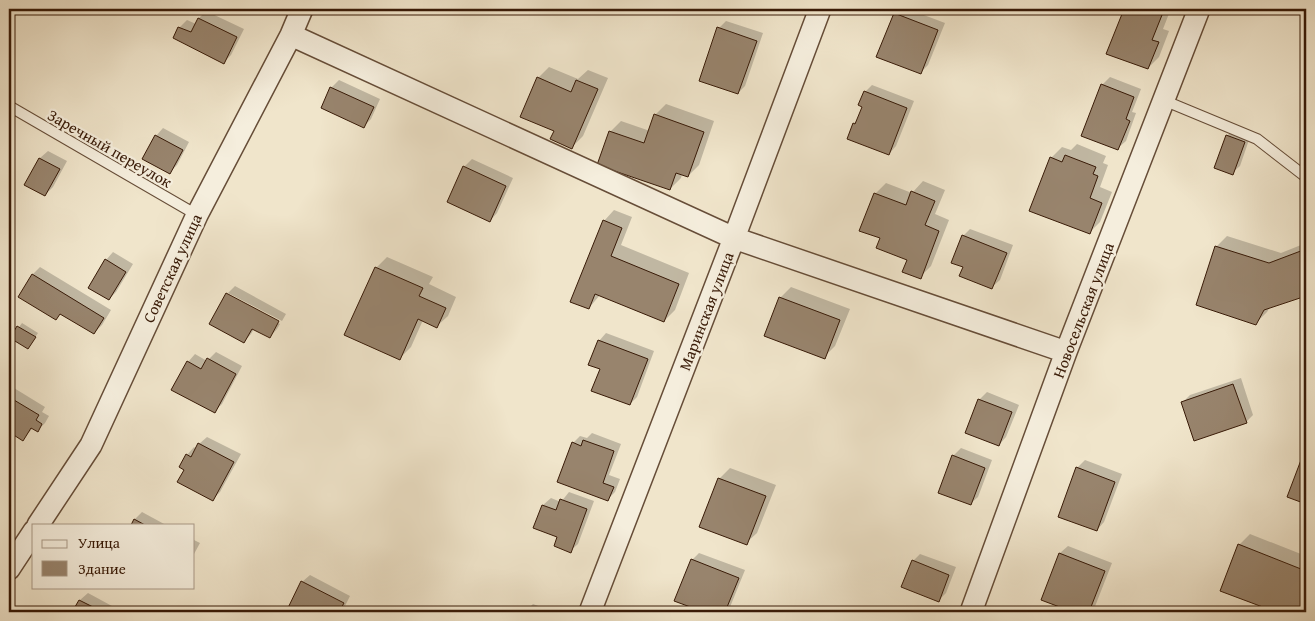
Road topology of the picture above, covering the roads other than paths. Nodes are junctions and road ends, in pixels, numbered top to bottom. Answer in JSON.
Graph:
{"nodes":[{"id":1,"x":302,"y":9,"type":"edge"},
{"id":2,"x":820,"y":9,"type":"edge"},
{"id":3,"x":1199,"y":9,"type":"edge"},
{"id":4,"x":291,"y":35,"type":"junction"},
{"id":5,"x":1163,"y":100,"type":"junction"},
{"id":6,"x":9,"y":106,"type":"edge"},
{"id":7,"x":1306,"y":176,"type":"edge"},
{"id":8,"x":197,"y":215,"type":"junction"},
{"id":9,"x":734,"y":238,"type":"junction"},
{"id":10,"x":1066,"y":352,"type":"junction"},
{"id":11,"x":39,"y":524,"type":"edge"},
{"id":12,"x":32,"y":535,"type":"edge"},
{"id":13,"x":9,"y":569,"type":"edge"},
{"id":14,"x":590,"y":612,"type":"edge"},
{"id":15,"x":971,"y":612,"type":"edge"}],
"edges":[{"from":1,"to":4,"type":"street","name":"Советская улица"},
{"from":2,"to":9,"type":"street","name":"Маринская улица"},
{"from":3,"to":5,"type":"street","name":"Новосельская улица"},
{"from":4,"to":8,"type":"street","name":"Советская улица"},
{"from":4,"to":9,"type":"street"},
{"from":5,"to":7,"type":"lane"},
{"from":5,"to":10,"type":"street","name":"Новосельская улица"},
{"from":6,"to":8,"type":"lane","name":"Заречный переулок"},
{"from":8,"to":11,"type":"street","name":"Советская улица"},
{"from":9,"to":10,"type":"street"},
{"from":9,"to":14,"type":"street","name":"Маринская улица"},
{"from":10,"to":15,"type":"street","name":"Новосельская улица"},
{"from":12,"to":13,"type":"street"}]}
